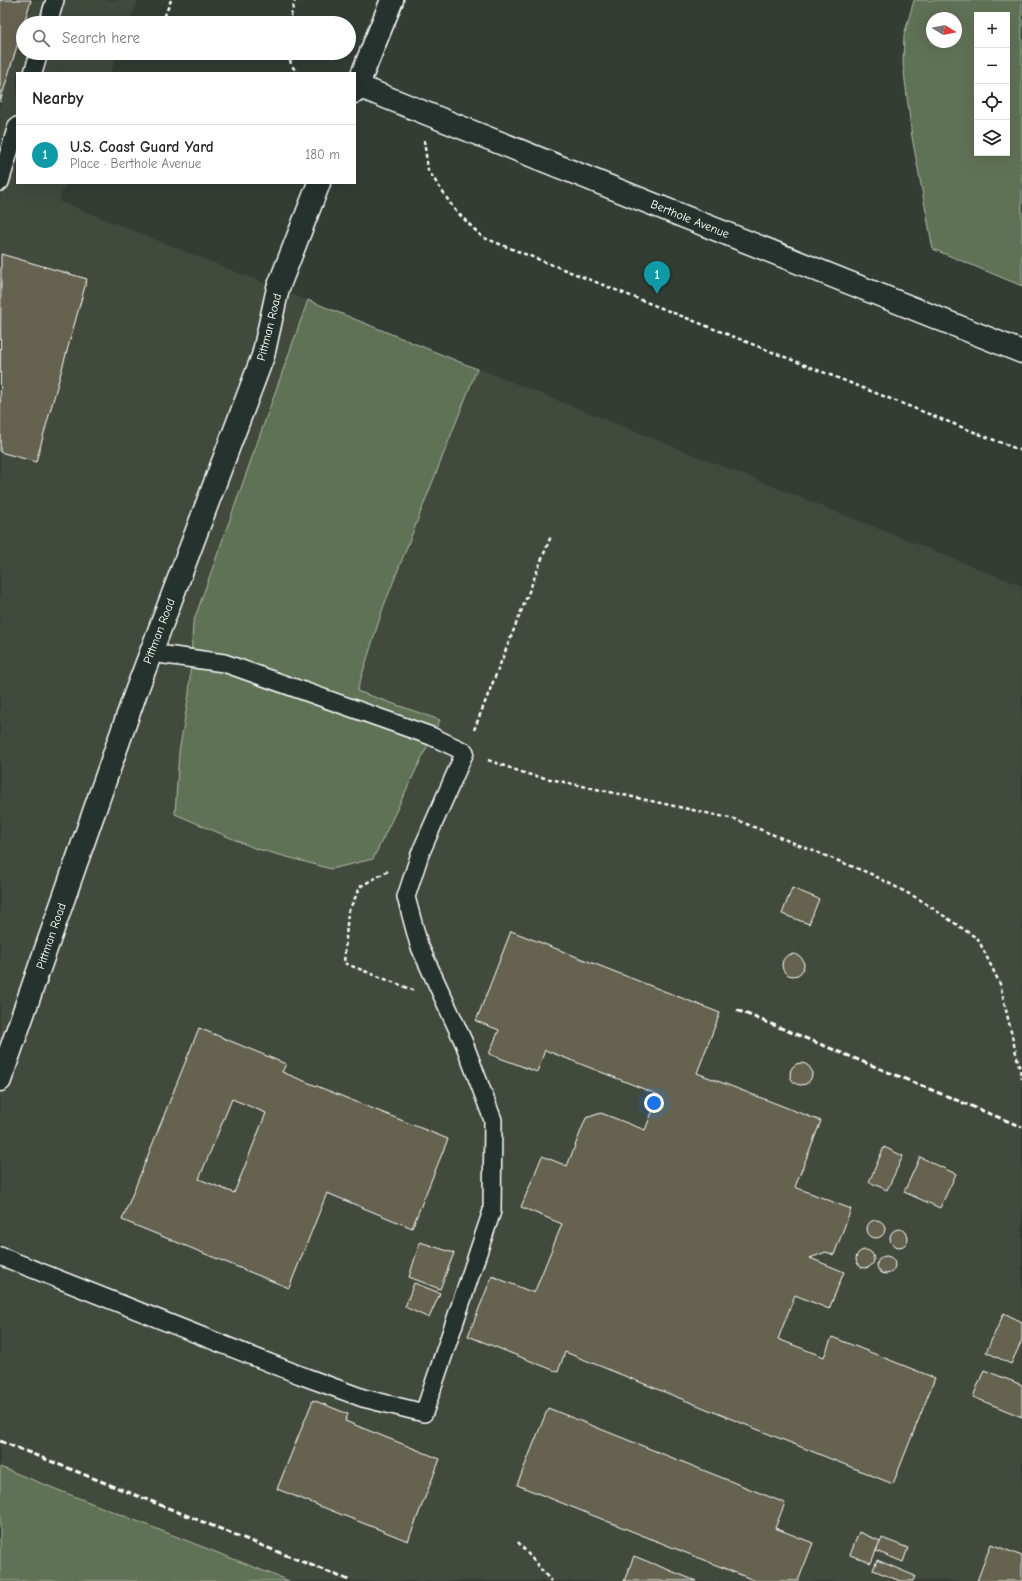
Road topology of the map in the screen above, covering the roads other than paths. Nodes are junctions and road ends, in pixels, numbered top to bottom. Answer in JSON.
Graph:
{"nodes":[{"id":1,"x":55,"y":0,"type":"edge"},
{"id":2,"x":392,"y":0,"type":"edge"},
{"id":3,"x":50,"y":16,"type":"edge"},
{"id":4,"x":37,"y":60,"type":"edge"},
{"id":5,"x":33,"y":72,"type":"edge"},
{"id":6,"x":356,"y":89,"type":"edge"},
{"id":7,"x":16,"y":129,"type":"edge"},
{"id":8,"x":1,"y":175,"type":"edge"},
{"id":9,"x":319,"y":184,"type":"edge"},
{"id":10,"x":1022,"y":352,"type":"edge"},
{"id":11,"x":151,"y":653,"type":"junction"},
{"id":12,"x":0,"y":1080,"type":"edge"},
{"id":13,"x":0,"y":1256,"type":"edge"}],
"edges":[{"from":1,"to":3,"type":"lane"},
{"from":2,"to":6,"type":"street"},
{"from":4,"to":5,"type":"lane"},
{"from":6,"to":10,"type":"street","name":"Berthole Avenue"},
{"from":7,"to":8,"type":"lane"},
{"from":9,"to":11,"type":"street","name":"Pittman Road"},
{"from":11,"to":12,"type":"street","name":"Pittman Road"},
{"from":11,"to":13,"type":"lane"}]}
